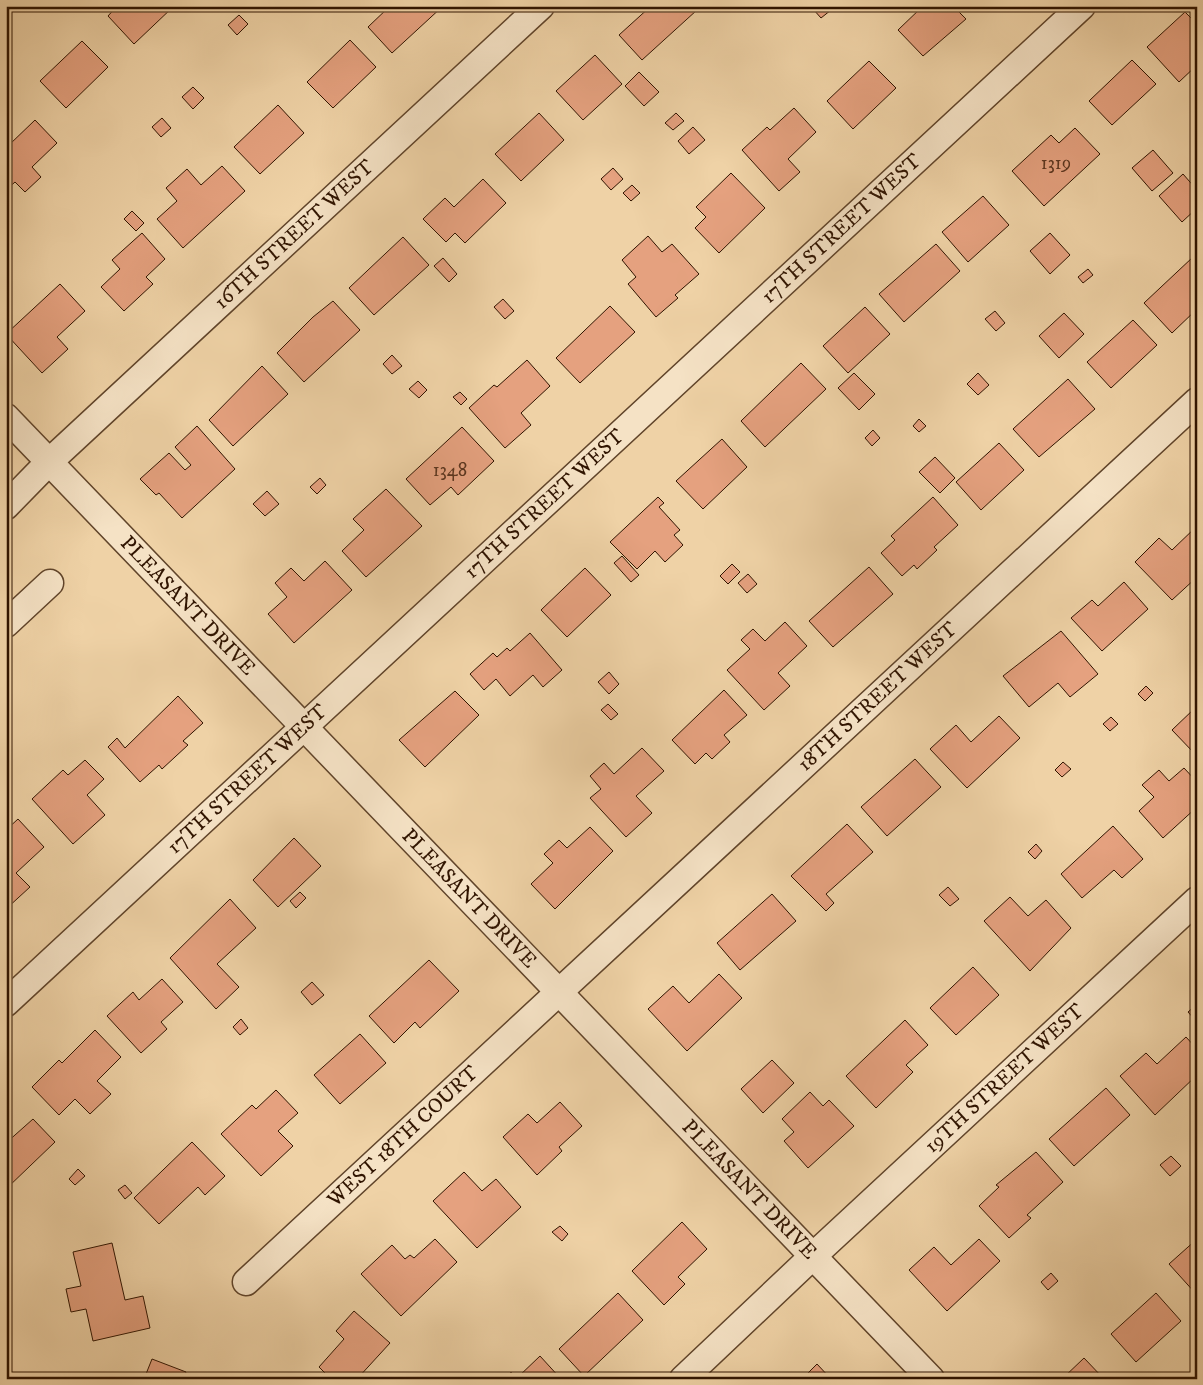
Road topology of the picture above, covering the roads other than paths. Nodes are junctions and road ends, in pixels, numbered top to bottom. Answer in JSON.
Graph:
{"nodes":[{"id":1,"x":541,"y":6,"type":"edge"},
{"id":2,"x":1082,"y":6,"type":"edge"},
{"id":3,"x":1197,"y":401,"type":"edge"},
{"id":4,"x":6,"y":417,"type":"edge"},
{"id":5,"x":49,"y":462,"type":"junction"},
{"id":6,"x":6,"y":506,"type":"edge"},
{"id":7,"x":50,"y":583,"type":"dead end"},
{"id":8,"x":6,"y":624,"type":"edge"},
{"id":9,"x":304,"y":727,"type":"junction"},
{"id":10,"x":1197,"y":900,"type":"edge"},
{"id":11,"x":559,"y":993,"type":"junction"},
{"id":12,"x":6,"y":1003,"type":"edge"},
{"id":13,"x":813,"y":1256,"type":"junction"},
{"id":14,"x":246,"y":1282,"type":"dead end"},
{"id":15,"x":683,"y":1379,"type":"edge"},
{"id":16,"x":930,"y":1379,"type":"edge"}],
"edges":[{"from":1,"to":5,"type":"street","name":"16TH STREET WEST"},
{"from":2,"to":9,"type":"street","name":"17TH STREET WEST"},
{"from":3,"to":11,"type":"street","name":"18TH STREET WEST"},
{"from":4,"to":5,"type":"street","name":"PLEASANT DRIVE"},
{"from":5,"to":6,"type":"street","name":"16TH STREET WEST"},
{"from":5,"to":9,"type":"street","name":"PLEASANT DRIVE"},
{"from":7,"to":8,"type":"street"},
{"from":9,"to":11,"type":"street","name":"PLEASANT DRIVE"},
{"from":9,"to":12,"type":"street","name":"17TH STREET WEST"},
{"from":10,"to":13,"type":"street","name":"19TH STREET WEST"},
{"from":11,"to":13,"type":"street","name":"PLEASANT DRIVE"},
{"from":11,"to":14,"type":"street","name":"WEST 18TH COURT"},
{"from":13,"to":15,"type":"street","name":"19TH STREET WEST"},
{"from":13,"to":16,"type":"street","name":"PLEASANT DRIVE"}]}
